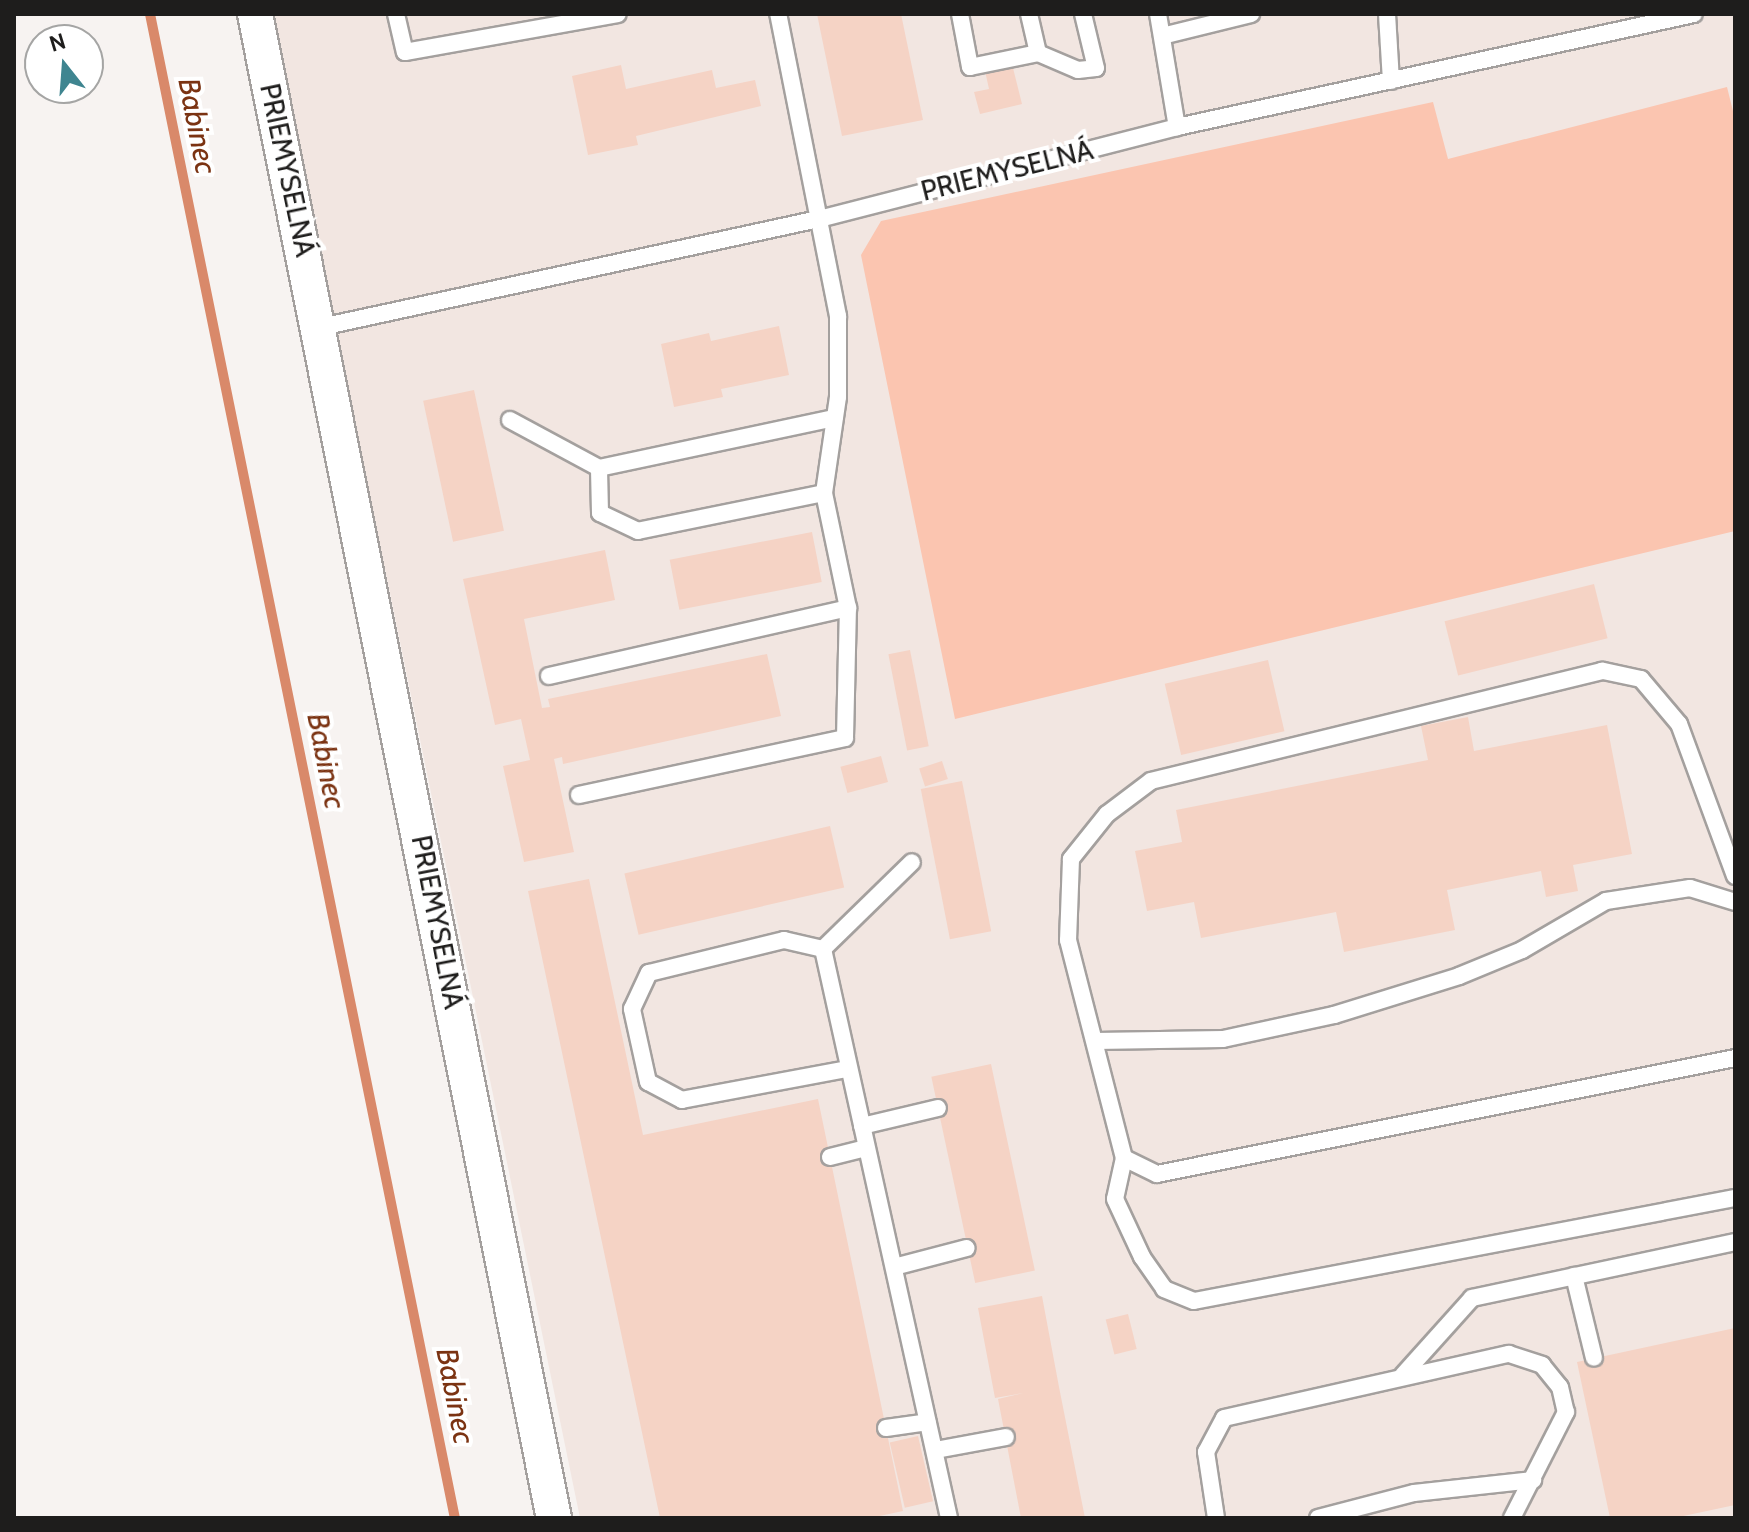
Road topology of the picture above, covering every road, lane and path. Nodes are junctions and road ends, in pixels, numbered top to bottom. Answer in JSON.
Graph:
{"nodes":[{"id":1,"x":255,"y":14,"type":"edge"},
{"id":2,"x":396,"y":14,"type":"edge"},
{"id":3,"x":618,"y":14,"type":"edge"},
{"id":4,"x":778,"y":14,"type":"edge"},
{"id":5,"x":960,"y":14,"type":"edge"},
{"id":6,"x":1029,"y":14,"type":"edge"},
{"id":7,"x":1083,"y":14,"type":"edge"},
{"id":8,"x":1158,"y":14,"type":"edge"},
{"id":9,"x":1251,"y":14,"type":"edge"},
{"id":10,"x":1387,"y":14,"type":"edge"},
{"id":11,"x":1694,"y":14,"type":"edge"},
{"id":12,"x":1162,"y":36,"type":"junction"},
{"id":13,"x":1038,"y":53,"type":"junction"},
{"id":14,"x":1391,"y":81,"type":"junction"},
{"id":15,"x":1177,"y":127,"type":"junction"},
{"id":16,"x":823,"y":218,"type":"junction"},
{"id":17,"x":321,"y":327,"type":"junction"},
{"id":18,"x":835,"y":418,"type":"junction"},
{"id":19,"x":510,"y":420,"type":"dead end"},
{"id":20,"x":599,"y":468,"type":"junction"},
{"id":21,"x":824,"y":493,"type":"junction"},
{"id":22,"x":848,"y":608,"type":"junction"},
{"id":23,"x":549,"y":676,"type":"dead end"},
{"id":24,"x":579,"y":795,"type":"dead end"},
{"id":25,"x":912,"y":862,"type":"dead end"},
{"id":26,"x":1735,"y":876,"type":"edge"},
{"id":27,"x":1735,"y":902,"type":"edge"},
{"id":28,"x":823,"y":949,"type":"junction"},
{"id":29,"x":1095,"y":1041,"type":"junction"},
{"id":30,"x":1735,"y":1058,"type":"edge"},
{"id":31,"x":847,"y":1069,"type":"junction"},
{"id":32,"x":938,"y":1108,"type":"dead end"},
{"id":33,"x":862,"y":1126,"type":"junction"},
{"id":34,"x":865,"y":1148,"type":"junction"},
{"id":35,"x":830,"y":1157,"type":"dead end"},
{"id":36,"x":1124,"y":1158,"type":"junction"},
{"id":37,"x":1735,"y":1198,"type":"edge"},
{"id":38,"x":1735,"y":1242,"type":"edge"},
{"id":39,"x":967,"y":1248,"type":"dead end"},
{"id":40,"x":894,"y":1267,"type":"junction"},
{"id":41,"x":1574,"y":1276,"type":"junction"},
{"id":42,"x":1594,"y":1358,"type":"dead end"},
{"id":43,"x":1403,"y":1375,"type":"junction"},
{"id":44,"x":928,"y":1422,"type":"junction"},
{"id":45,"x":886,"y":1428,"type":"dead end"},
{"id":46,"x":1006,"y":1437,"type":"dead end"},
{"id":47,"x":936,"y":1450,"type":"junction"},
{"id":48,"x":1533,"y":1480,"type":"junction"},
{"id":49,"x":554,"y":1518,"type":"edge"},
{"id":50,"x":949,"y":1518,"type":"edge"},
{"id":51,"x":1216,"y":1518,"type":"edge"},
{"id":52,"x":1318,"y":1518,"type":"edge"},
{"id":53,"x":1512,"y":1518,"type":"edge"}],
"edges":[{"from":1,"to":17,"type":"street","name":"PRIEMYSELNÁ"},
{"from":2,"to":3,"type":"lane"},
{"from":4,"to":16,"type":"lane"},
{"from":5,"to":13,"type":"lane"},
{"from":6,"to":13,"type":"lane"},
{"from":7,"to":13,"type":"lane"},
{"from":8,"to":12,"type":"lane"},
{"from":9,"to":12,"type":"lane"},
{"from":10,"to":14,"type":"lane"},
{"from":11,"to":14,"type":"lane","name":"PRIEMYSELNÁ"},
{"from":12,"to":15,"type":"lane"},
{"from":14,"to":15,"type":"lane","name":"PRIEMYSELNÁ"},
{"from":15,"to":16,"type":"lane","name":"PRIEMYSELNÁ"},
{"from":16,"to":17,"type":"lane","name":"PRIEMYSELNÁ"},
{"from":16,"to":18,"type":"lane"},
{"from":17,"to":49,"type":"street","name":"PRIEMYSELNÁ"},
{"from":18,"to":20,"type":"lane"},
{"from":18,"to":21,"type":"lane"},
{"from":19,"to":20,"type":"lane"},
{"from":20,"to":21,"type":"lane"},
{"from":21,"to":22,"type":"lane"},
{"from":22,"to":23,"type":"lane"},
{"from":22,"to":24,"type":"lane"},
{"from":25,"to":28,"type":"lane"},
{"from":26,"to":29,"type":"lane"},
{"from":27,"to":29,"type":"lane"},
{"from":28,"to":31,"type":"lane"},
{"from":28,"to":31,"type":"lane"},
{"from":29,"to":36,"type":"lane"},
{"from":30,"to":36,"type":"lane"},
{"from":31,"to":33,"type":"lane"},
{"from":32,"to":33,"type":"lane"},
{"from":33,"to":34,"type":"lane"},
{"from":34,"to":35,"type":"lane"},
{"from":34,"to":40,"type":"lane"},
{"from":36,"to":37,"type":"lane"},
{"from":38,"to":41,"type":"lane"},
{"from":39,"to":40,"type":"lane"},
{"from":40,"to":44,"type":"lane"},
{"from":41,"to":42,"type":"lane"},
{"from":41,"to":43,"type":"lane"},
{"from":43,"to":48,"type":"lane"},
{"from":43,"to":51,"type":"lane"},
{"from":44,"to":45,"type":"lane"},
{"from":44,"to":47,"type":"lane"},
{"from":46,"to":47,"type":"lane"},
{"from":47,"to":50,"type":"lane"},
{"from":48,"to":52,"type":"lane"},
{"from":48,"to":53,"type":"lane"}]}
